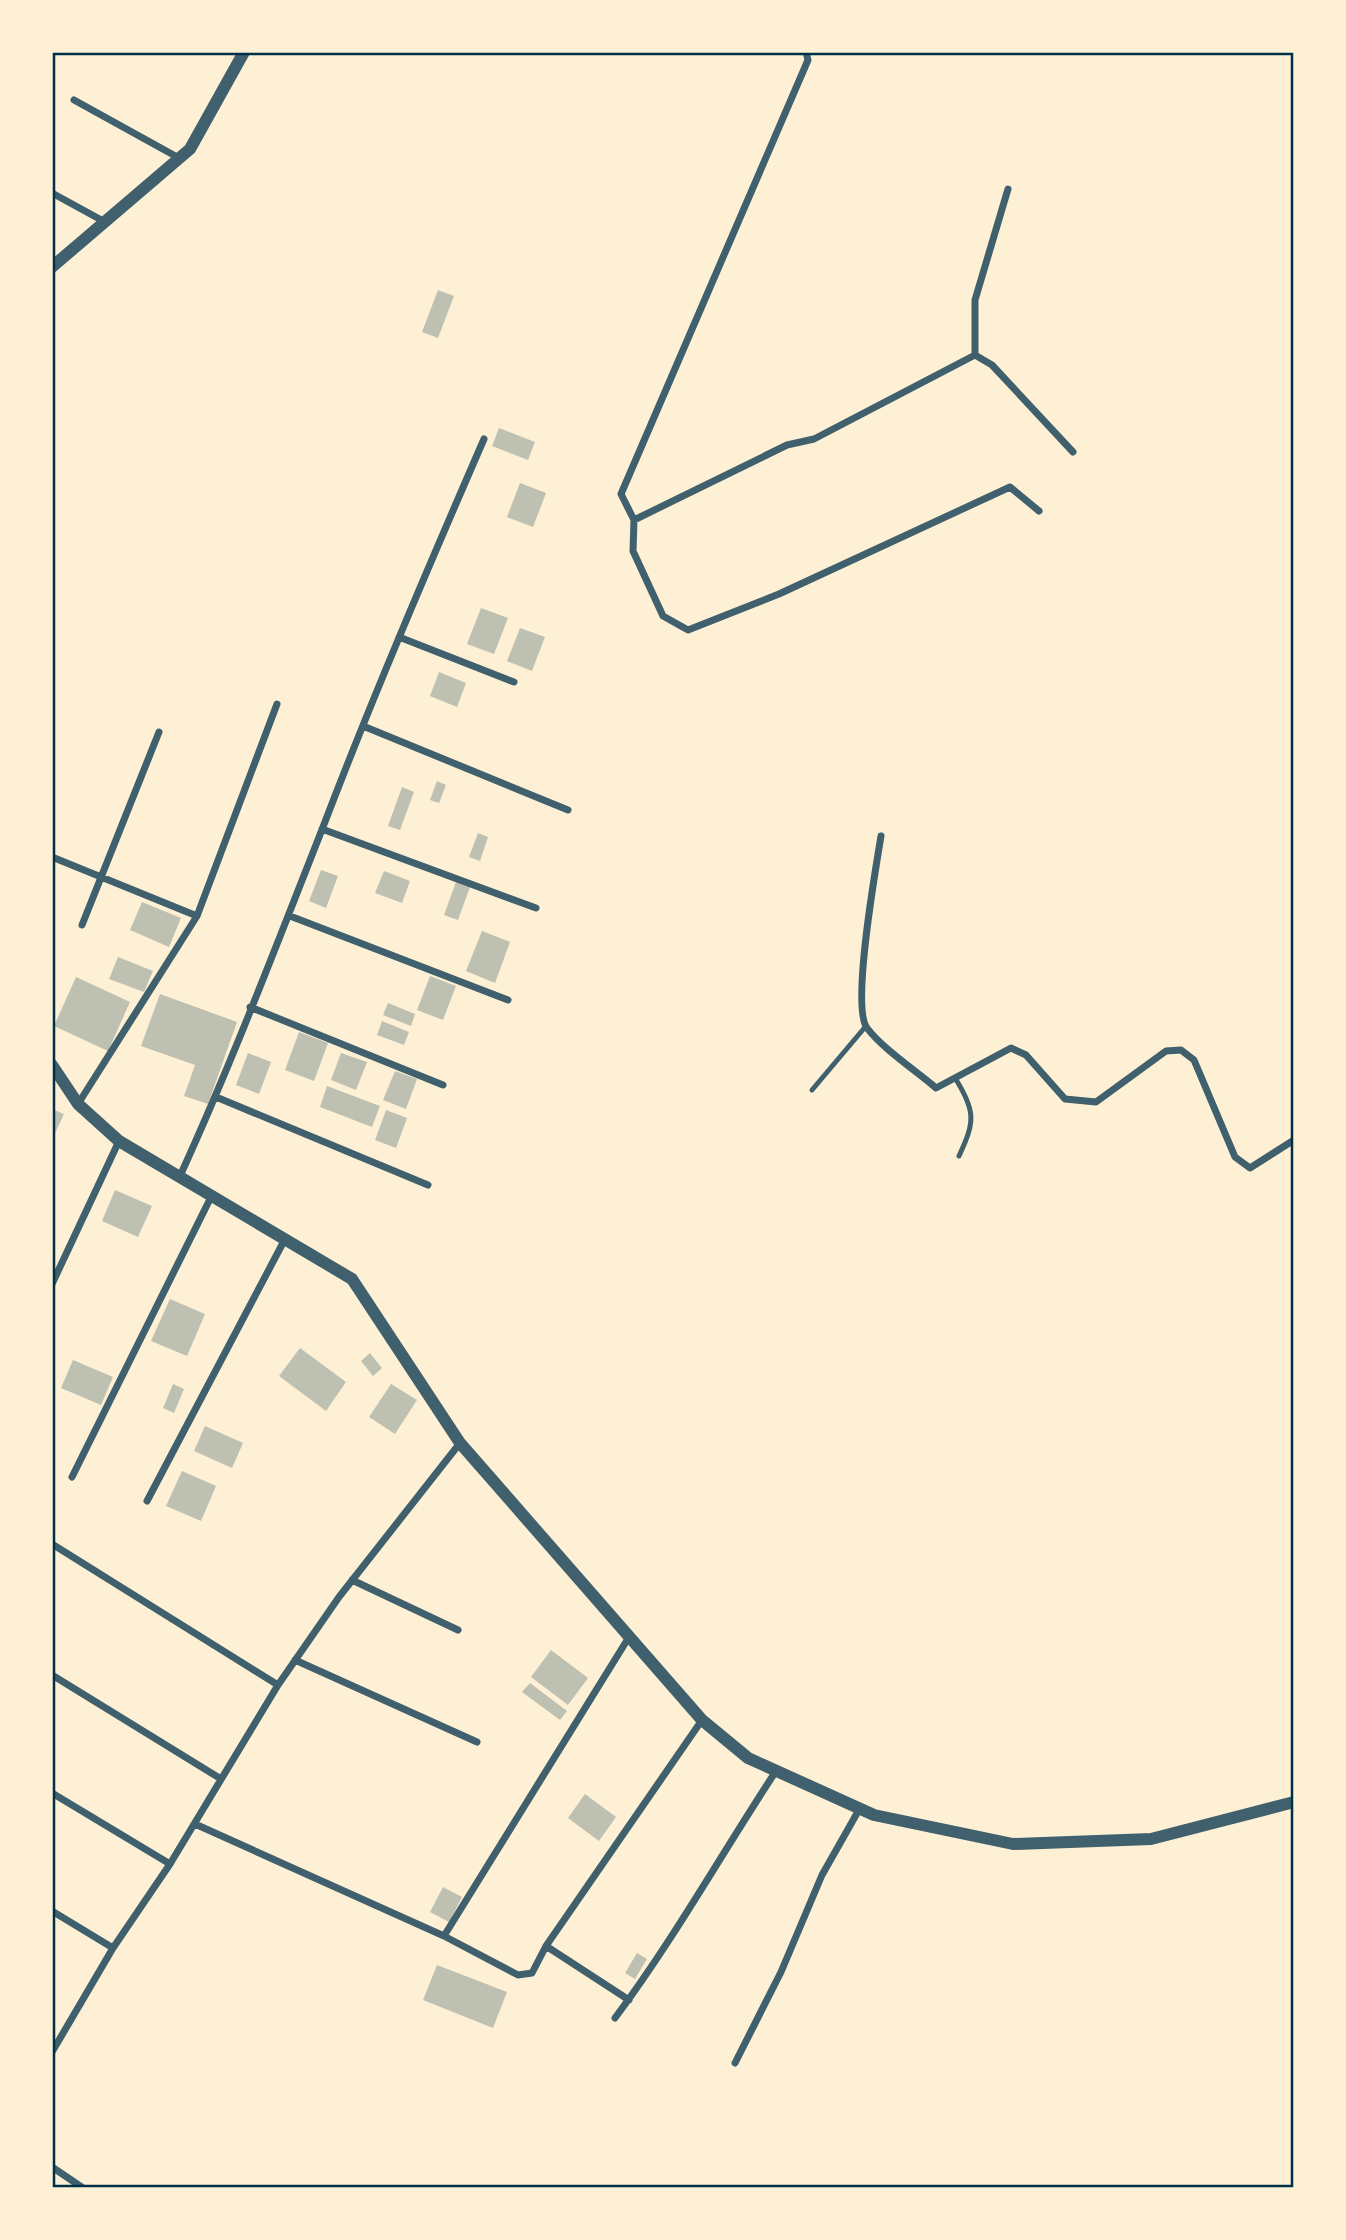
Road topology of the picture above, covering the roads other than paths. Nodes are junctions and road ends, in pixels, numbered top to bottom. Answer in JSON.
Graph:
{"nodes":[{"id":1,"x":806,"y":52,"type":"edge"},
{"id":2,"x":240,"y":54,"type":"edge"},
{"id":3,"x":74,"y":100,"type":"dead end"},
{"id":4,"x":179,"y":158,"type":"junction"},
{"id":5,"x":1008,"y":190,"type":"dead end"},
{"id":6,"x":52,"y":193,"type":"edge"},
{"id":7,"x":105,"y":222,"type":"junction"},
{"id":8,"x":52,"y":267,"type":"edge"},
{"id":9,"x":975,"y":355,"type":"junction"},
{"id":10,"x":484,"y":439,"type":"dead end"},
{"id":11,"x":1073,"y":452,"type":"dead end"},
{"id":12,"x":1039,"y":511,"type":"dead end"},
{"id":13,"x":634,"y":520,"type":"junction"},
{"id":14,"x":398,"y":637,"type":"junction"},
{"id":15,"x":514,"y":682,"type":"dead end"},
{"id":16,"x":277,"y":704,"type":"dead end"},
{"id":17,"x":363,"y":726,"type":"junction"},
{"id":18,"x":159,"y":732,"type":"dead end"},
{"id":19,"x":568,"y":810,"type":"dead end"},
{"id":20,"x":322,"y":829,"type":"junction"},
{"id":21,"x":881,"y":836,"type":"dead end"},
{"id":22,"x":52,"y":857,"type":"edge"},
{"id":23,"x":101,"y":877,"type":"junction"},
{"id":24,"x":537,"y":908,"type":"dead end"},
{"id":25,"x":197,"y":916,"type":"junction"},
{"id":26,"x":290,"y":916,"type":"junction"},
{"id":27,"x":82,"y":925,"type":"dead end"},
{"id":28,"x":508,"y":1000,"type":"dead end"},
{"id":29,"x":250,"y":1007,"type":"junction"},
{"id":30,"x":866,"y":1026,"type":"junction"},
{"id":31,"x":56,"y":1070,"type":"edge"},
{"id":32,"x":955,"y":1078,"type":"junction"},
{"id":33,"x":443,"y":1085,"type":"dead end"},
{"id":34,"x":52,"y":1087,"type":"edge"},
{"id":35,"x":812,"y":1090,"type":"dead end"},
{"id":36,"x":216,"y":1097,"type":"junction"},
{"id":37,"x":78,"y":1104,"type":"junction"},
{"id":38,"x":1293,"y":1140,"type":"edge"},
{"id":39,"x":119,"y":1141,"type":"junction"},
{"id":40,"x":959,"y":1157,"type":"dead end"},
{"id":41,"x":180,"y":1176,"type":"junction"},
{"id":42,"x":428,"y":1185,"type":"dead end"},
{"id":43,"x":212,"y":1195,"type":"junction"},
{"id":44,"x":285,"y":1238,"type":"junction"},
{"id":45,"x":52,"y":1284,"type":"edge"},
{"id":46,"x":460,"y":1443,"type":"junction"},
{"id":47,"x":72,"y":1477,"type":"dead end"},
{"id":48,"x":147,"y":1501,"type":"dead end"},
{"id":49,"x":52,"y":1544,"type":"edge"},
{"id":50,"x":352,"y":1580,"type":"junction"},
{"id":51,"x":458,"y":1630,"type":"dead end"},
{"id":52,"x":629,"y":1637,"type":"junction"},
{"id":53,"x":295,"y":1660,"type":"junction"},
{"id":54,"x":52,"y":1675,"type":"edge"},
{"id":55,"x":278,"y":1685,"type":"junction"},
{"id":56,"x":702,"y":1720,"type":"junction"},
{"id":57,"x":477,"y":1742,"type":"dead end"},
{"id":58,"x":776,"y":1770,"type":"junction"},
{"id":59,"x":221,"y":1779,"type":"junction"},
{"id":60,"x":52,"y":1793,"type":"edge"},
{"id":61,"x":1293,"y":1802,"type":"edge"},
{"id":62,"x":860,"y":1808,"type":"junction"},
{"id":63,"x":194,"y":1824,"type":"junction"},
{"id":64,"x":170,"y":1864,"type":"junction"},
{"id":65,"x":52,"y":1911,"type":"edge"},
{"id":66,"x":444,"y":1936,"type":"junction"},
{"id":67,"x":547,"y":1946,"type":"junction"},
{"id":68,"x":113,"y":1948,"type":"junction"},
{"id":69,"x":629,"y":2000,"type":"junction"},
{"id":70,"x":615,"y":2018,"type":"dead end"},
{"id":71,"x":56,"y":2039,"type":"edge"},
{"id":72,"x":52,"y":2052,"type":"edge"},
{"id":73,"x":735,"y":2063,"type":"dead end"},
{"id":74,"x":52,"y":2167,"type":"edge"},
{"id":75,"x":83,"y":2188,"type":"edge"}],
"edges":[{"from":1,"to":13,"type":"street"},
{"from":2,"to":4,"type":"street"},
{"from":3,"to":4,"type":"street"},
{"from":4,"to":7,"type":"street"},
{"from":5,"to":9,"type":"street"},
{"from":6,"to":7,"type":"street"},
{"from":7,"to":8,"type":"street"},
{"from":9,"to":11,"type":"street"},
{"from":9,"to":13,"type":"street"},
{"from":10,"to":14,"type":"street"},
{"from":12,"to":13,"type":"street"},
{"from":14,"to":15,"type":"street"},
{"from":14,"to":17,"type":"street"},
{"from":16,"to":25,"type":"street"},
{"from":17,"to":19,"type":"street"},
{"from":17,"to":20,"type":"street"},
{"from":18,"to":23,"type":"street"},
{"from":20,"to":24,"type":"street"},
{"from":20,"to":26,"type":"street"},
{"from":21,"to":30,"type":"street"},
{"from":22,"to":23,"type":"street"},
{"from":23,"to":25,"type":"street"},
{"from":23,"to":27,"type":"street"},
{"from":25,"to":37,"type":"street"},
{"from":26,"to":28,"type":"street"},
{"from":26,"to":29,"type":"street"},
{"from":29,"to":33,"type":"street"},
{"from":29,"to":36,"type":"street"},
{"from":30,"to":32,"type":"street"},
{"from":30,"to":35,"type":"lane"},
{"from":31,"to":34,"type":"street"},
{"from":31,"to":37,"type":"street"},
{"from":32,"to":38,"type":"street"},
{"from":32,"to":40,"type":"lane"},
{"from":36,"to":41,"type":"street"},
{"from":36,"to":42,"type":"street"},
{"from":37,"to":39,"type":"street"},
{"from":39,"to":41,"type":"street"},
{"from":39,"to":45,"type":"street"},
{"from":41,"to":43,"type":"street"},
{"from":43,"to":44,"type":"street"},
{"from":43,"to":47,"type":"street"},
{"from":44,"to":46,"type":"street"},
{"from":44,"to":48,"type":"street"},
{"from":46,"to":50,"type":"street"},
{"from":46,"to":52,"type":"street"},
{"from":49,"to":55,"type":"street"},
{"from":50,"to":51,"type":"street"},
{"from":50,"to":53,"type":"street"},
{"from":52,"to":56,"type":"street"},
{"from":52,"to":66,"type":"street"},
{"from":53,"to":55,"type":"street"},
{"from":53,"to":57,"type":"street"},
{"from":54,"to":59,"type":"street"},
{"from":55,"to":59,"type":"street"},
{"from":56,"to":58,"type":"street"},
{"from":56,"to":67,"type":"street"},
{"from":58,"to":62,"type":"street"},
{"from":58,"to":69,"type":"street"},
{"from":59,"to":63,"type":"street"},
{"from":60,"to":64,"type":"street"},
{"from":61,"to":62,"type":"street"},
{"from":62,"to":73,"type":"street"},
{"from":63,"to":64,"type":"street"},
{"from":63,"to":66,"type":"street"},
{"from":64,"to":68,"type":"street"},
{"from":65,"to":68,"type":"street"},
{"from":66,"to":67,"type":"street"},
{"from":67,"to":69,"type":"street"},
{"from":68,"to":71,"type":"street"},
{"from":69,"to":70,"type":"street"},
{"from":71,"to":72,"type":"street"},
{"from":74,"to":75,"type":"street"}]}
